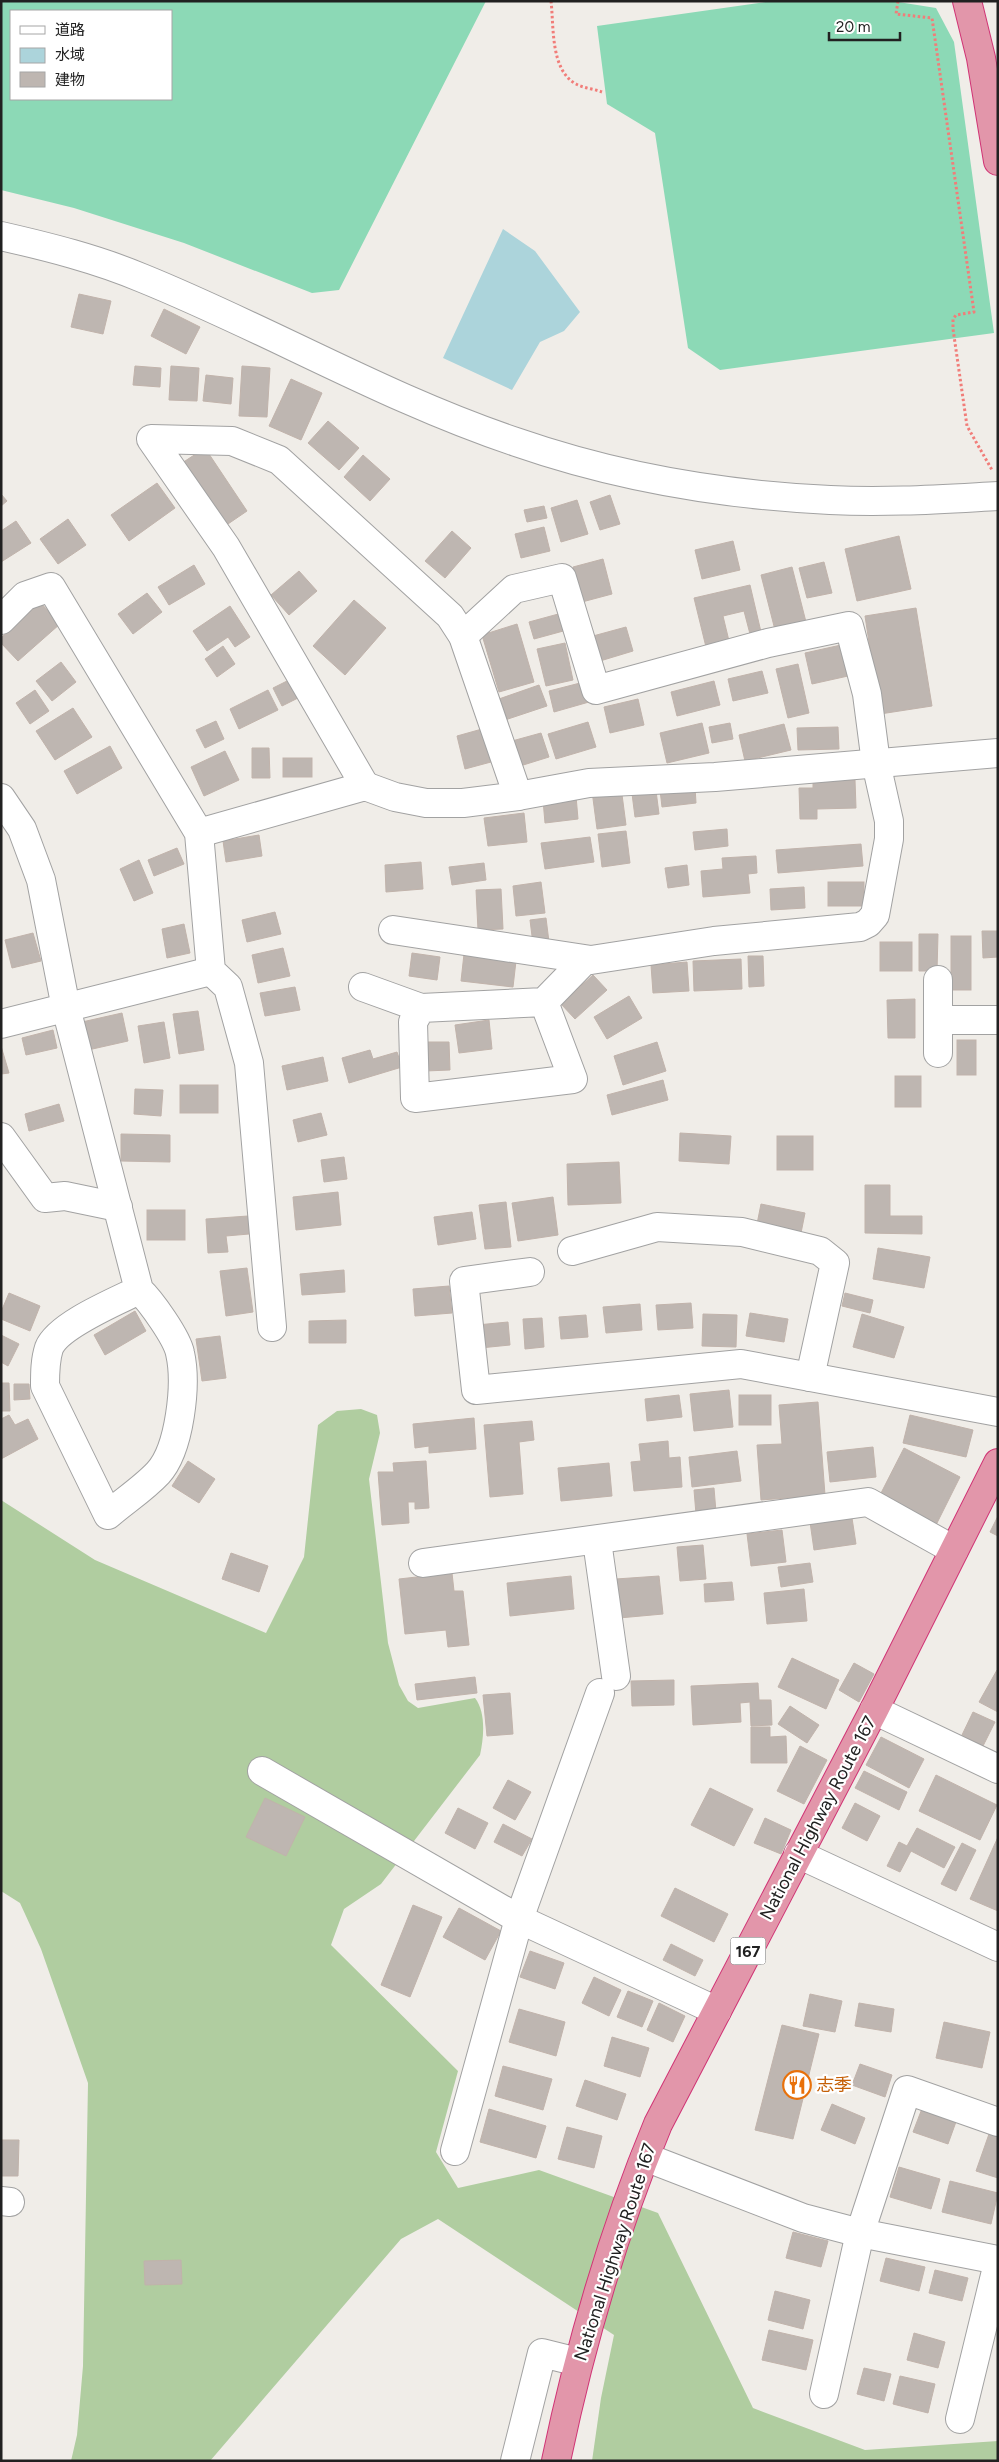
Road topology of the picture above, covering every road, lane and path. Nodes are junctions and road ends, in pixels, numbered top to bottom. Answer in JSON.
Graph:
{"nodes":[{"id":1,"x":551,"y":1,"type":"edge"},
{"id":2,"x":898,"y":1,"type":"edge"},
{"id":3,"x":967,"y":1,"type":"edge"},
{"id":4,"x":602,"y":92,"type":"dead end"},
{"id":5,"x":998,"y":161,"type":"edge"},
{"id":6,"x":1,"y":236,"type":"edge"},
{"id":7,"x":984,"y":472,"type":"dead end"},
{"id":8,"x":998,"y":496,"type":"edge"},
{"id":9,"x":1,"y":620,"type":"edge"},
{"id":10,"x":463,"y":636,"type":"junction"},
{"id":11,"x":998,"y":753,"type":"edge"},
{"id":12,"x":876,"y":763,"type":"junction"},
{"id":13,"x":365,"y":786,"type":"junction"},
{"id":14,"x":518,"y":796,"type":"junction"},
{"id":15,"x":1,"y":798,"type":"edge"},
{"id":16,"x":199,"y":832,"type":"junction"},
{"id":17,"x":393,"y":930,"type":"dead end"},
{"id":18,"x":585,"y":960,"type":"junction"},
{"id":19,"x":211,"y":971,"type":"junction"},
{"id":20,"x":938,"y":980,"type":"dead end"},
{"id":21,"x":363,"y":987,"type":"dead end"},
{"id":22,"x":544,"y":1002,"type":"junction"},
{"id":23,"x":66,"y":1008,"type":"junction"},
{"id":24,"x":421,"y":1008,"type":"junction"},
{"id":25,"x":938,"y":1020,"type":"junction"},
{"id":26,"x":998,"y":1020,"type":"edge"},
{"id":27,"x":1,"y":1024,"type":"edge"},
{"id":28,"x":938,"y":1053,"type":"dead end"},
{"id":29,"x":1,"y":1137,"type":"edge"},
{"id":30,"x":118,"y":1207,"type":"junction"},
{"id":31,"x":572,"y":1251,"type":"dead end"},
{"id":32,"x":530,"y":1272,"type":"dead end"},
{"id":33,"x":139,"y":1290,"type":"junction"},
{"id":34,"x":272,"y":1327,"type":"dead end"},
{"id":35,"x":810,"y":1377,"type":"junction"},
{"id":36,"x":998,"y":1412,"type":"edge"},
{"id":37,"x":998,"y":1463,"type":"edge"},
{"id":38,"x":597,"y":1541,"type":"junction"},
{"id":39,"x":954,"y":1550,"type":"junction"},
{"id":40,"x":422,"y":1563,"type":"dead end"},
{"id":41,"x":874,"y":1710,"type":"junction"},
{"id":42,"x":998,"y":1769,"type":"edge"},
{"id":43,"x":262,"y":1771,"type":"dead end"},
{"id":44,"x":798,"y":1854,"type":"junction"},
{"id":45,"x":519,"y":1919,"type":"junction"},
{"id":46,"x":998,"y":1948,"type":"edge"},
{"id":47,"x":717,"y":2011,"type":"junction"},
{"id":48,"x":998,"y":2122,"type":"edge"},
{"id":49,"x":455,"y":2151,"type":"dead end"},
{"id":50,"x":644,"y":2157,"type":"junction"},
{"id":51,"x":860,"y":2233,"type":"junction"},
{"id":52,"x":998,"y":2262,"type":"edge"},
{"id":53,"x":578,"y":2362,"type":"junction"},
{"id":54,"x":824,"y":2394,"type":"dead end"},
{"id":55,"x":960,"y":2419,"type":"dead end"},
{"id":56,"x":515,"y":2461,"type":"edge"},
{"id":57,"x":556,"y":2461,"type":"edge"}],
"edges":[{"from":1,"to":4,"type":"path"},
{"from":2,"to":7,"type":"path"},
{"from":3,"to":5,"type":"highway"},
{"from":6,"to":8,"type":"street"},
{"from":9,"to":16,"type":"street"},
{"from":10,"to":12,"type":"street"},
{"from":10,"to":13,"type":"street"},
{"from":10,"to":14,"type":"street"},
{"from":11,"to":12,"type":"street"},
{"from":12,"to":14,"type":"street"},
{"from":12,"to":18,"type":"street"},
{"from":13,"to":14,"type":"street"},
{"from":13,"to":16,"type":"street"},
{"from":15,"to":23,"type":"street"},
{"from":16,"to":19,"type":"street"},
{"from":17,"to":18,"type":"street"},
{"from":18,"to":22,"type":"street"},
{"from":19,"to":23,"type":"street"},
{"from":19,"to":34,"type":"street"},
{"from":20,"to":25,"type":"street"},
{"from":21,"to":24,"type":"street"},
{"from":22,"to":24,"type":"street"},
{"from":22,"to":24,"type":"street"},
{"from":23,"to":27,"type":"street"},
{"from":23,"to":30,"type":"street"},
{"from":25,"to":26,"type":"street"},
{"from":25,"to":28,"type":"street"},
{"from":29,"to":30,"type":"street"},
{"from":30,"to":33,"type":"street"},
{"from":31,"to":35,"type":"street"},
{"from":32,"to":35,"type":"street"},
{"from":33,"to":33,"type":"street"},
{"from":35,"to":36,"type":"street"},
{"from":37,"to":39,"type":"highway","name":"National Highway Route 167","number":"167"},
{"from":38,"to":39,"type":"street"},
{"from":38,"to":40,"type":"street"},
{"from":38,"to":45,"type":"street"},
{"from":39,"to":41,"type":"highway","name":"National Highway Route 167","number":"167"},
{"from":41,"to":42,"type":"street"},
{"from":41,"to":44,"type":"highway","name":"National Highway Route 167","number":"167"},
{"from":43,"to":45,"type":"street"},
{"from":44,"to":46,"type":"street"},
{"from":44,"to":47,"type":"highway","name":"National Highway Route 167","number":"167"},
{"from":45,"to":47,"type":"street"},
{"from":45,"to":49,"type":"street"},
{"from":47,"to":50,"type":"highway","name":"National Highway Route 167","number":"167"},
{"from":48,"to":51,"type":"street"},
{"from":50,"to":51,"type":"street"},
{"from":50,"to":53,"type":"highway","name":"National Highway Route 167","number":"167"},
{"from":51,"to":52,"type":"street"},
{"from":51,"to":54,"type":"street"},
{"from":52,"to":55,"type":"street"},
{"from":53,"to":56,"type":"street"},
{"from":53,"to":57,"type":"highway","name":"National Highway Route 167","number":"167"}]}
